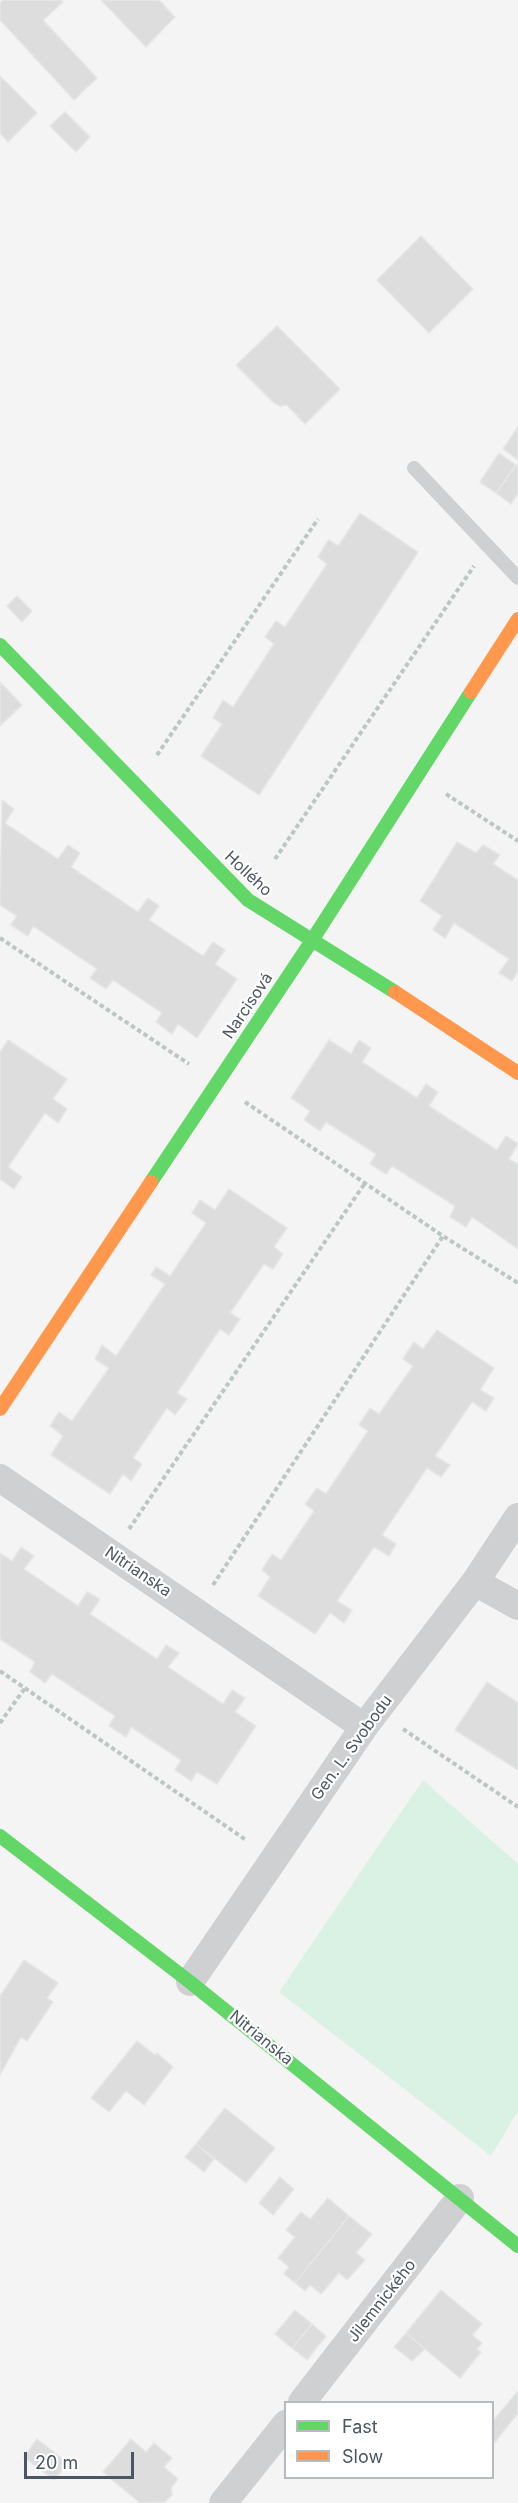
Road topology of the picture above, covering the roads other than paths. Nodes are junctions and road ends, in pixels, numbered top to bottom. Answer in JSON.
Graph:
{"nodes":[{"id":1,"x":414,"y":468,"type":"dead end"},
{"id":2,"x":518,"y":578,"type":"edge"},
{"id":3,"x":518,"y":619,"type":"edge"},
{"id":4,"x":0,"y":645,"type":"edge"},
{"id":5,"x":311,"y":942,"type":"junction"},
{"id":6,"x":518,"y":1073,"type":"edge"},
{"id":7,"x":0,"y":1409,"type":"edge"},
{"id":8,"x":0,"y":1478,"type":"edge"},
{"id":9,"x":518,"y":1516,"type":"edge"},
{"id":10,"x":474,"y":1582,"type":"junction"},
{"id":11,"x":518,"y":1606,"type":"edge"},
{"id":12,"x":371,"y":1719,"type":"junction"},
{"id":13,"x":0,"y":1836,"type":"edge"},
{"id":14,"x":190,"y":1982,"type":"junction"},
{"id":15,"x":460,"y":2198,"type":"junction"},
{"id":16,"x":518,"y":2246,"type":"edge"},
{"id":17,"x":304,"y":2401,"type":"edge"},
{"id":18,"x":284,"y":2425,"type":"edge"},
{"id":19,"x":224,"y":2503,"type":"edge"}],
"edges":[{"from":1,"to":2,"type":"lane"},
{"from":3,"to":5,"type":"street","name":"Narcisová"},
{"from":4,"to":5,"type":"street","name":"Hollého"},
{"from":5,"to":6,"type":"street","name":"Hollého"},
{"from":5,"to":7,"type":"street","name":"Narcisová"},
{"from":8,"to":12,"type":"street","name":"Nitrianska"},
{"from":9,"to":10,"type":"street","name":"Gen. L. Svobodu"},
{"from":10,"to":11,"type":"street"},
{"from":10,"to":12,"type":"street","name":"Gen. L. Svobodu"},
{"from":12,"to":14,"type":"street","name":"Gen. L. Svobodu"},
{"from":13,"to":14,"type":"street","name":"Nitrianska"},
{"from":14,"to":15,"type":"street","name":"Nitrianska"},
{"from":15,"to":16,"type":"street","name":"Nitrianska"},
{"from":15,"to":17,"type":"street","name":"Jilemnického"},
{"from":18,"to":19,"type":"street"}]}
